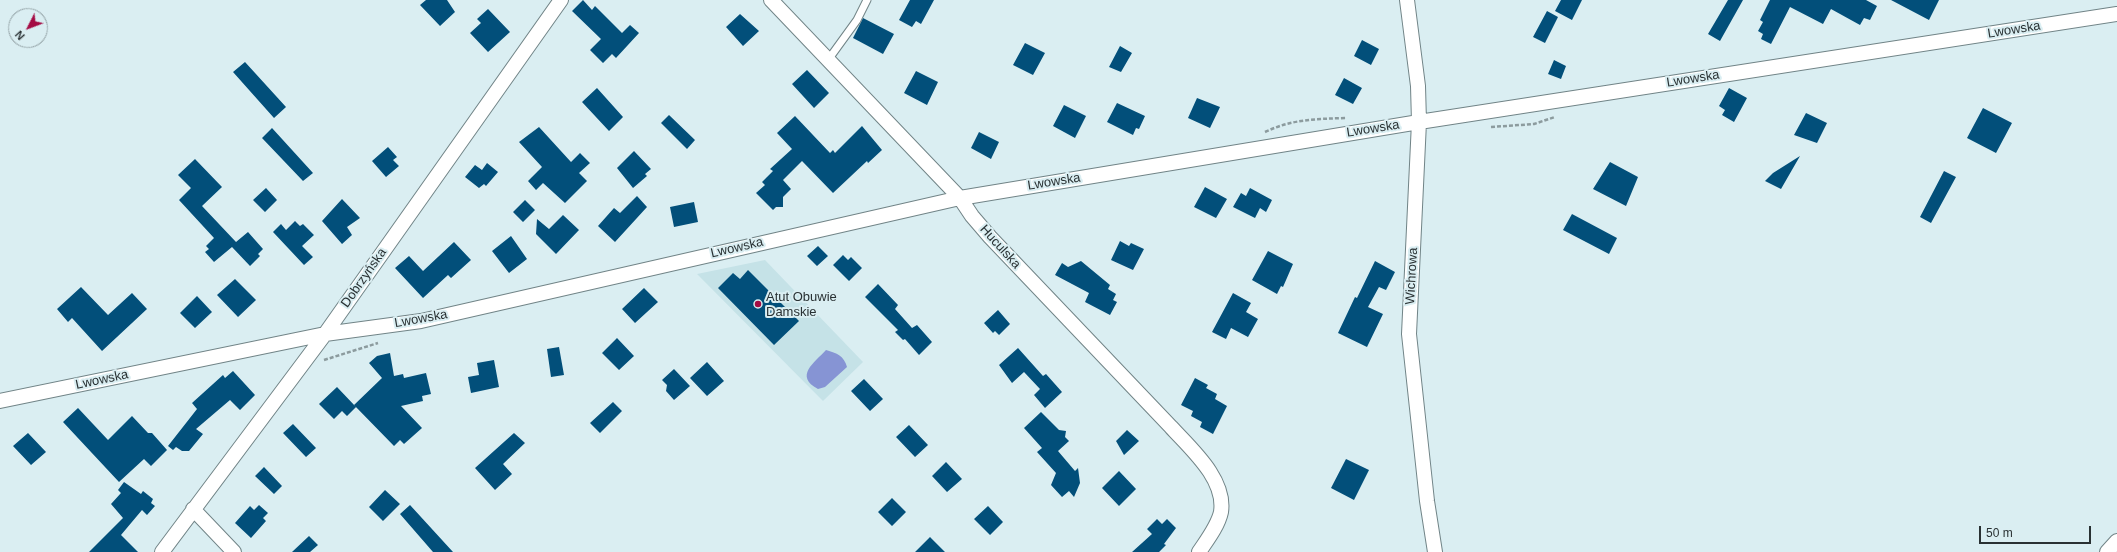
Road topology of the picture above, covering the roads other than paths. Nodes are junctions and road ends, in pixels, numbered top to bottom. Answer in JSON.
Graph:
{"nodes":[{"id":1,"x":561,"y":0,"type":"edge"},
{"id":2,"x":771,"y":0,"type":"edge"},
{"id":3,"x":867,"y":0,"type":"edge"},
{"id":4,"x":1407,"y":0,"type":"edge"},
{"id":5,"x":2117,"y":14,"type":"edge"},
{"id":6,"x":828,"y":60,"type":"junction"},
{"id":7,"x":1419,"y":122,"type":"junction"},
{"id":8,"x":960,"y":198,"type":"junction"},
{"id":9,"x":325,"y":334,"type":"junction"},
{"id":10,"x":0,"y":401,"type":"edge"},
{"id":11,"x":193,"y":509,"type":"junction"},
{"id":12,"x":2117,"y":541,"type":"edge"},
{"id":13,"x":162,"y":552,"type":"edge"},
{"id":14,"x":234,"y":552,"type":"edge"},
{"id":15,"x":1199,"y":552,"type":"edge"},
{"id":16,"x":1435,"y":552,"type":"edge"},
{"id":17,"x":2107,"y":552,"type":"edge"}],
"edges":[{"from":1,"to":9,"type":"street","name":"Dobrzyńska"},
{"from":2,"to":6,"type":"street","name":"Huculska"},
{"from":3,"to":6,"type":"lane"},
{"from":4,"to":7,"type":"street","name":"Wichrowa"},
{"from":5,"to":7,"type":"street","name":"Lwowska"},
{"from":6,"to":8,"type":"street","name":"Huculska"},
{"from":7,"to":8,"type":"street","name":"Lwowska"},
{"from":7,"to":16,"type":"street","name":"Wichrowa"},
{"from":8,"to":9,"type":"street","name":"Lwowska"},
{"from":8,"to":15,"type":"street","name":"Huculska"},
{"from":9,"to":10,"type":"street","name":"Lwowska"},
{"from":9,"to":11,"type":"street","name":"Dobrzyńska"},
{"from":11,"to":13,"type":"street","name":"Dobrzyńska"},
{"from":11,"to":14,"type":"street"},
{"from":12,"to":17,"type":"street"}]}
